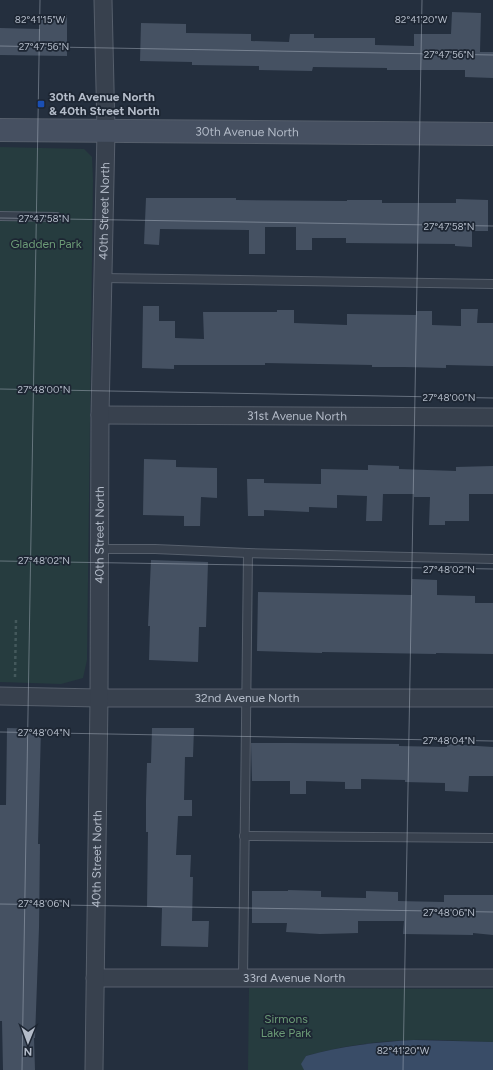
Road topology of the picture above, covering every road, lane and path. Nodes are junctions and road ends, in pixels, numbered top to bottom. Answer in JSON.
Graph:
{"nodes":[{"id":1,"x":103,"y":0,"type":"edge"},
{"id":2,"x":0,"y":130,"type":"edge"},
{"id":3,"x":106,"y":131,"type":"junction"},
{"id":4,"x":493,"y":134,"type":"edge"},
{"id":5,"x":0,"y":216,"type":"edge"},
{"id":6,"x":57,"y":217,"type":"dead end"},
{"id":7,"x":103,"y":278,"type":"junction"},
{"id":8,"x":493,"y":284,"type":"edge"},
{"id":9,"x":100,"y":415,"type":"junction"},
{"id":10,"x":493,"y":417,"type":"edge"},
{"id":11,"x":100,"y":549,"type":"junction"},
{"id":12,"x":248,"y":553,"type":"junction"},
{"id":13,"x":493,"y":559,"type":"edge"},
{"id":14,"x":16,"y":620,"type":"dead end"},
{"id":15,"x":15,"y":677,"type":"dead end"},
{"id":16,"x":0,"y":696,"type":"edge"},
{"id":17,"x":99,"y":698,"type":"junction"},
{"id":18,"x":246,"y":698,"type":"junction"},
{"id":19,"x":493,"y":698,"type":"edge"},
{"id":20,"x":244,"y":836,"type":"junction"},
{"id":21,"x":493,"y":838,"type":"edge"},
{"id":22,"x":95,"y":978,"type":"junction"},
{"id":23,"x":243,"y":978,"type":"junction"},
{"id":24,"x":493,"y":978,"type":"edge"},
{"id":25,"x":94,"y":1070,"type":"edge"}],
"edges":[{"from":1,"to":3,"type":"street","name":"40th Street North"},
{"from":2,"to":3,"type":"street","name":"30th Avenue North"},
{"from":3,"to":4,"type":"street","name":"30th Avenue North"},
{"from":3,"to":7,"type":"street","name":"40th Street North"},
{"from":5,"to":6,"type":"lane"},
{"from":7,"to":8,"type":"lane"},
{"from":7,"to":9,"type":"street","name":"40th Street North"},
{"from":9,"to":10,"type":"street","name":"31st Avenue North"},
{"from":9,"to":11,"type":"street","name":"40th Street North"},
{"from":11,"to":12,"type":"lane"},
{"from":11,"to":17,"type":"street","name":"40th Street North"},
{"from":12,"to":13,"type":"lane"},
{"from":12,"to":18,"type":"lane"},
{"from":14,"to":15,"type":"path"},
{"from":16,"to":17,"type":"street","name":"32nd Avenue North"},
{"from":17,"to":18,"type":"street","name":"32nd Avenue North"},
{"from":17,"to":22,"type":"street","name":"40th Street North"},
{"from":18,"to":19,"type":"street","name":"32nd Avenue North"},
{"from":18,"to":20,"type":"lane"},
{"from":20,"to":21,"type":"lane"},
{"from":20,"to":23,"type":"lane"},
{"from":22,"to":23,"type":"street","name":"33rd Avenue North"},
{"from":22,"to":25,"type":"street","name":"40th Street North"},
{"from":23,"to":24,"type":"street","name":"33rd Avenue North"}]}
